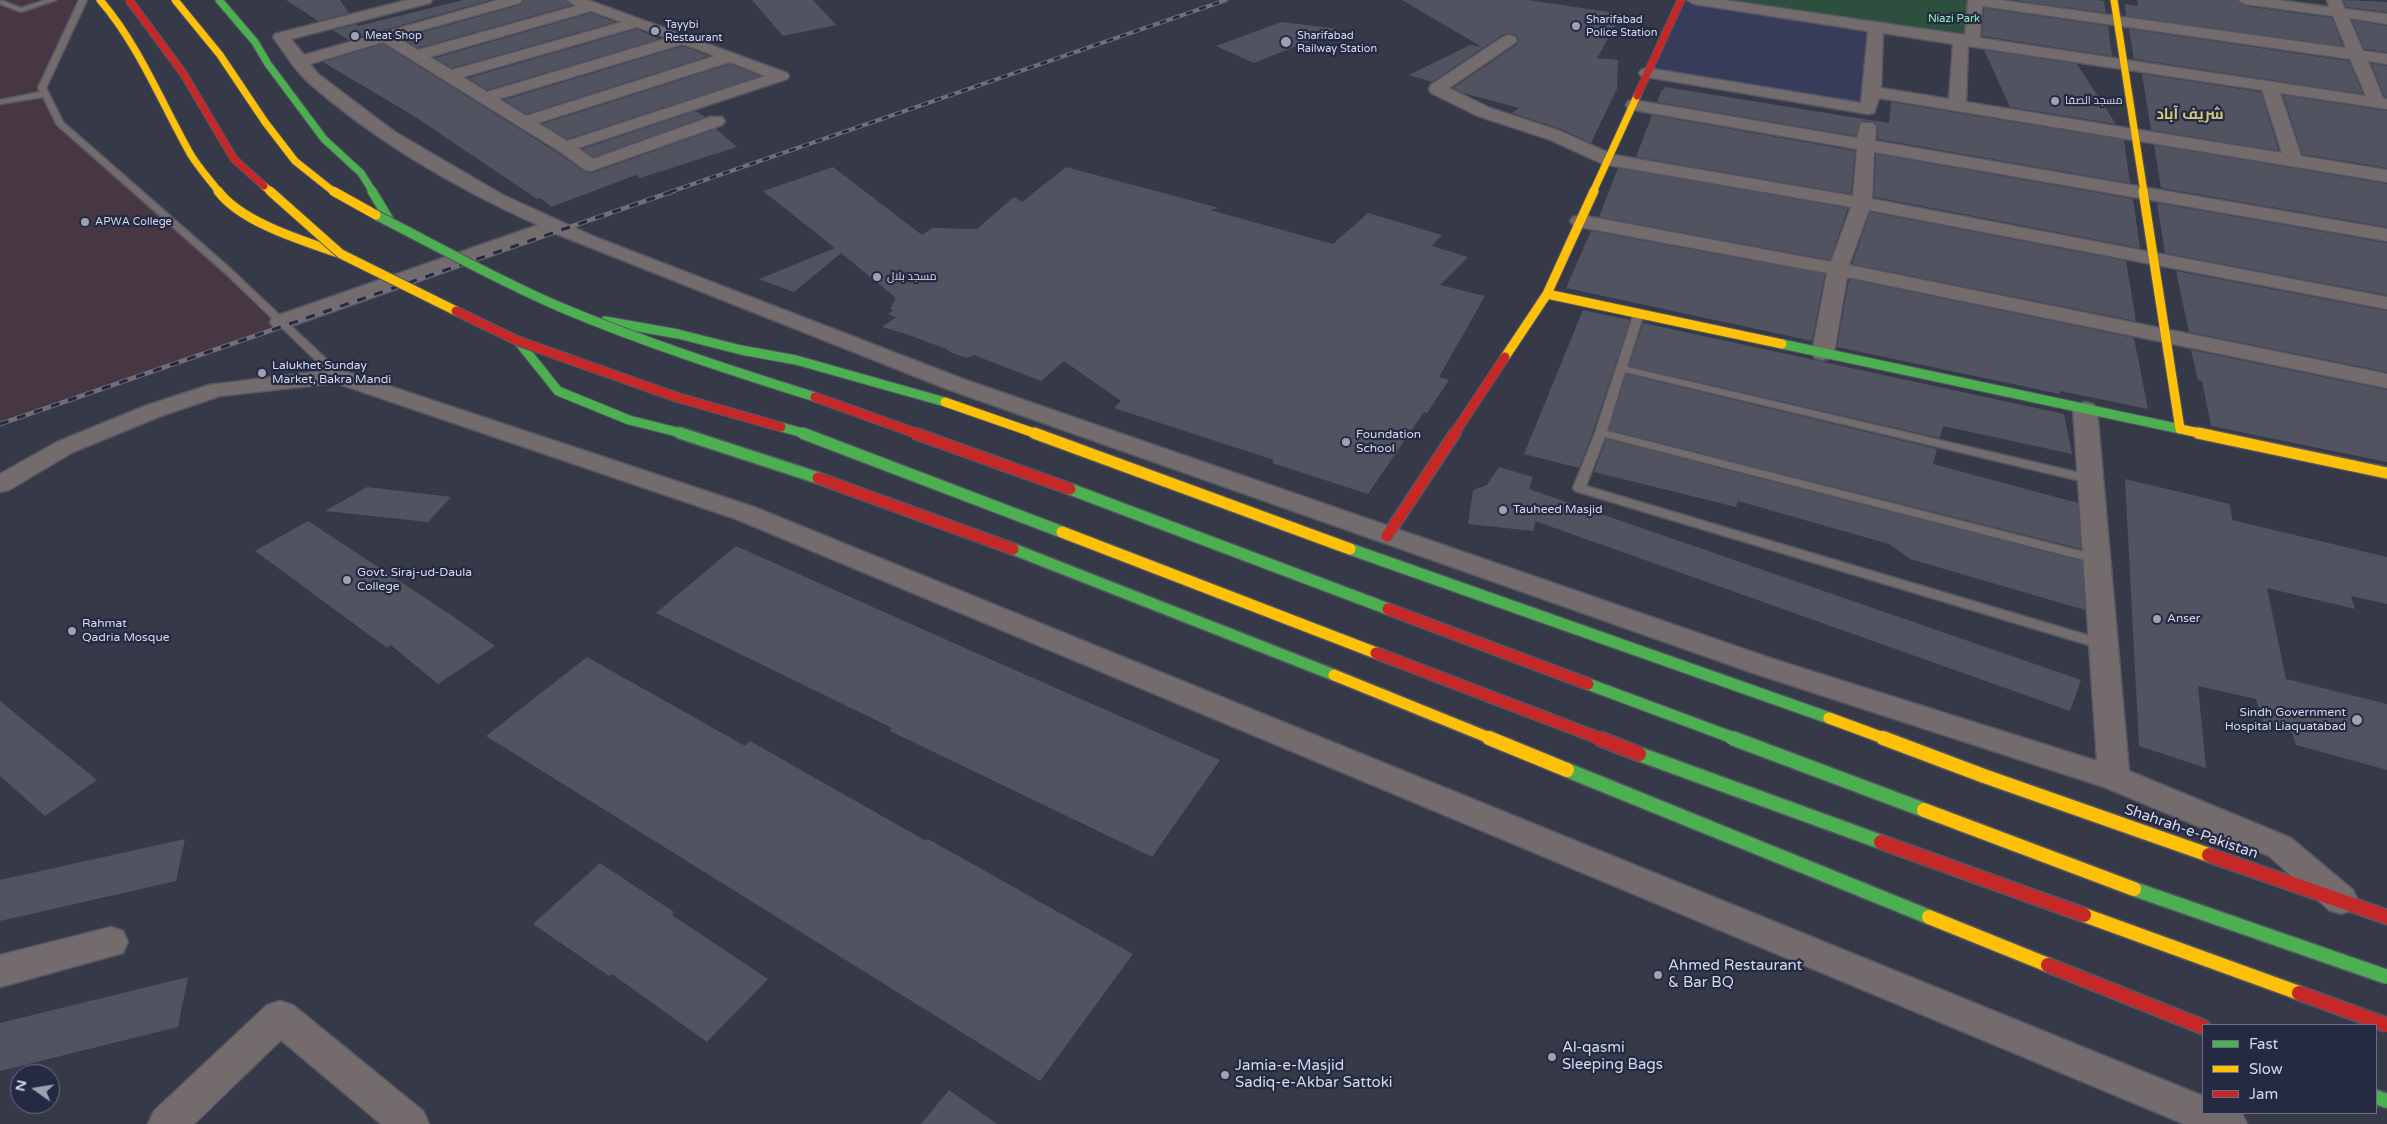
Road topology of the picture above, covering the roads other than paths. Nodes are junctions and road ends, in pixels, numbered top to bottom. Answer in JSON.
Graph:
{"nodes":[{"id":1,"x":52,"y":0,"type":"edge"},
{"id":2,"x":83,"y":0,"type":"edge"},
{"id":3,"x":100,"y":0,"type":"edge"},
{"id":4,"x":129,"y":0,"type":"edge"},
{"id":5,"x":175,"y":0,"type":"edge"},
{"id":6,"x":219,"y":0,"type":"edge"},
{"id":7,"x":425,"y":0,"type":"edge"},
{"id":8,"x":516,"y":0,"type":"edge"},
{"id":9,"x":574,"y":0,"type":"edge"},
{"id":10,"x":1681,"y":0,"type":"edge"},
{"id":11,"x":1694,"y":0,"type":"edge"},
{"id":12,"x":1975,"y":0,"type":"edge"},
{"id":13,"x":2114,"y":0,"type":"edge"},
{"id":14,"x":2245,"y":0,"type":"edge"},
{"id":15,"x":0,"y":2,"type":"edge"},
{"id":16,"x":592,"y":6,"type":"junction"},
{"id":17,"x":2337,"y":6,"type":"edge"},
{"id":18,"x":2387,"y":19,"type":"edge"},
{"id":19,"x":2117,"y":20,"type":"junction"},
{"id":20,"x":638,"y":22,"type":"junction"},
{"id":21,"x":1876,"y":26,"type":"junction"},
{"id":22,"x":384,"y":36,"type":"junction"},
{"id":23,"x":683,"y":39,"type":"junction"},
{"id":24,"x":1509,"y":40,"type":"dead end"},
{"id":25,"x":1967,"y":40,"type":"junction"},
{"id":26,"x":2357,"y":54,"type":"junction"},
{"id":27,"x":416,"y":56,"type":"junction"},
{"id":28,"x":729,"y":57,"type":"junction"},
{"id":29,"x":2387,"y":58,"type":"edge"},
{"id":30,"x":299,"y":62,"type":"junction"},
{"id":31,"x":2124,"y":64,"type":"junction"},
{"id":32,"x":1646,"y":73,"type":"junction"},
{"id":33,"x":450,"y":76,"type":"junction"},
{"id":34,"x":2268,"y":86,"type":"junction"},
{"id":35,"x":45,"y":94,"type":"junction"},
{"id":36,"x":485,"y":98,"type":"junction"},
{"id":37,"x":1870,"y":101,"type":"junction"},
{"id":38,"x":0,"y":102,"type":"edge"},
{"id":39,"x":2382,"y":103,"type":"edge"},
{"id":40,"x":694,"y":105,"type":"junction"},
{"id":41,"x":1634,"y":105,"type":"junction"},
{"id":42,"x":1957,"y":106,"type":"junction"},
{"id":43,"x":524,"y":122,"type":"junction"},
{"id":44,"x":2134,"y":135,"type":"junction"},
{"id":45,"x":1867,"y":146,"type":"junction"},
{"id":46,"x":565,"y":147,"type":"junction"},
{"id":47,"x":1609,"y":160,"type":"junction"},
{"id":48,"x":2293,"y":161,"type":"junction"},
{"id":49,"x":2387,"y":176,"type":"edge"},
{"id":50,"x":2144,"y":194,"type":"junction"},
{"id":51,"x":1862,"y":203,"type":"junction"},
{"id":52,"x":390,"y":221,"type":"junction"},
{"id":53,"x":1580,"y":221,"type":"junction"},
{"id":54,"x":554,"y":226,"type":"junction"},
{"id":55,"x":2387,"y":235,"type":"edge"},
{"id":56,"x":341,"y":254,"type":"junction"},
{"id":57,"x":2154,"y":260,"type":"junction"},
{"id":58,"x":1838,"y":269,"type":"junction"},
{"id":59,"x":1546,"y":294,"type":"junction"},
{"id":60,"x":2387,"y":303,"type":"edge"},
{"id":61,"x":1639,"y":313,"type":"junction"},
{"id":62,"x":584,"y":317,"type":"junction"},
{"id":63,"x":281,"y":322,"type":"junction"},
{"id":64,"x":2166,"y":337,"type":"junction"},
{"id":65,"x":518,"y":341,"type":"junction"},
{"id":66,"x":1823,"y":353,"type":"junction"},
{"id":67,"x":1620,"y":368,"type":"junction"},
{"id":68,"x":338,"y":376,"type":"junction"},
{"id":69,"x":2387,"y":380,"type":"edge"},
{"id":70,"x":2085,"y":408,"type":"junction"},
{"id":71,"x":2180,"y":429,"type":"junction"},
{"id":72,"x":1601,"y":433,"type":"junction"},
{"id":73,"x":2387,"y":473,"type":"edge"},
{"id":74,"x":2089,"y":479,"type":"junction"},
{"id":75,"x":0,"y":484,"type":"edge"},
{"id":76,"x":1387,"y":536,"type":"junction"},
{"id":77,"x":2096,"y":559,"type":"junction"},
{"id":78,"x":2102,"y":644,"type":"junction"},
{"id":79,"x":2114,"y":778,"type":"junction"},
{"id":80,"x":2341,"y":900,"type":"junction"},
{"id":81,"x":2387,"y":917,"type":"edge"},
{"id":82,"x":112,"y":942,"type":"dead end"},
{"id":83,"x":0,"y":971,"type":"edge"},
{"id":84,"x":2387,"y":977,"type":"edge"},
{"id":85,"x":2387,"y":1025,"type":"edge"},
{"id":86,"x":2202,"y":1028,"type":"edge"},
{"id":87,"x":2202,"y":1113,"type":"edge"},
{"id":88,"x":2204,"y":1114,"type":"edge"},
{"id":89,"x":167,"y":1124,"type":"edge"},
{"id":90,"x":410,"y":1124,"type":"edge"},
{"id":91,"x":2228,"y":1124,"type":"edge"}],
"edges":[{"from":1,"to":15,"type":"lane"},
{"from":2,"to":35,"type":"lane"},
{"from":3,"to":56,"type":"main road"},
{"from":4,"to":56,"type":"main road","bridge":true},
{"from":5,"to":52,"type":"main road","bridge":true},
{"from":6,"to":52,"type":"main road"},
{"from":7,"to":30,"type":"street"},
{"from":8,"to":22,"type":"street"},
{"from":9,"to":16,"type":"street"},
{"from":10,"to":32,"type":"main road"},
{"from":11,"to":21,"type":"street"},
{"from":12,"to":19,"type":"street"},
{"from":12,"to":25,"type":"street"},
{"from":13,"to":19,"type":"main road"},
{"from":14,"to":17,"type":"street"},
{"from":16,"to":20,"type":"street"},
{"from":16,"to":27,"type":"street"},
{"from":17,"to":18,"type":"street"},
{"from":17,"to":26,"type":"street"},
{"from":19,"to":26,"type":"street"},
{"from":19,"to":31,"type":"main road"},
{"from":20,"to":23,"type":"street"},
{"from":20,"to":33,"type":"street"},
{"from":21,"to":25,"type":"street"},
{"from":21,"to":37,"type":"street"},
{"from":22,"to":27,"type":"street"},
{"from":22,"to":30,"type":"street"},
{"from":23,"to":28,"type":"street"},
{"from":23,"to":36,"type":"street"},
{"from":24,"to":47,"type":"street"},
{"from":25,"to":31,"type":"street"},
{"from":25,"to":42,"type":"street"},
{"from":26,"to":29,"type":"street"},
{"from":26,"to":39,"type":"street"},
{"from":27,"to":33,"type":"street"},
{"from":28,"to":40,"type":"street"},
{"from":28,"to":43,"type":"street"},
{"from":30,"to":54,"type":"street"},
{"from":31,"to":34,"type":"street"},
{"from":31,"to":44,"type":"main road"},
{"from":32,"to":37,"type":"street"},
{"from":32,"to":41,"type":"main road"},
{"from":33,"to":36,"type":"street"},
{"from":34,"to":39,"type":"street"},
{"from":34,"to":48,"type":"street"},
{"from":35,"to":38,"type":"lane"},
{"from":35,"to":63,"type":"lane"},
{"from":36,"to":43,"type":"street"},
{"from":37,"to":42,"type":"street"},
{"from":37,"to":45,"type":"street"},
{"from":40,"to":46,"type":"street"},
{"from":40,"to":46,"type":"street"},
{"from":41,"to":45,"type":"street"},
{"from":41,"to":47,"type":"main road"},
{"from":42,"to":44,"type":"street"},
{"from":43,"to":46,"type":"street"},
{"from":44,"to":48,"type":"street"},
{"from":44,"to":50,"type":"main road"},
{"from":45,"to":50,"type":"street"},
{"from":45,"to":51,"type":"street"},
{"from":47,"to":51,"type":"street"},
{"from":47,"to":53,"type":"main road"},
{"from":48,"to":49,"type":"street"},
{"from":50,"to":55,"type":"street"},
{"from":50,"to":57,"type":"main road"},
{"from":51,"to":57,"type":"street"},
{"from":51,"to":58,"type":"street"},
{"from":52,"to":62,"type":"main road","bridge":true},
{"from":53,"to":58,"type":"street"},
{"from":53,"to":59,"type":"main road"},
{"from":54,"to":63,"type":"street"},
{"from":54,"to":76,"type":"street"},
{"from":56,"to":65,"type":"main road","bridge":true},
{"from":57,"to":60,"type":"street"},
{"from":57,"to":64,"type":"main road"},
{"from":58,"to":64,"type":"street"},
{"from":58,"to":66,"type":"street"},
{"from":59,"to":61,"type":"main road"},
{"from":59,"to":76,"type":"main road"},
{"from":61,"to":66,"type":"main road"},
{"from":61,"to":67,"type":"lane"},
{"from":62,"to":80,"type":"main road","name":"Shahrah-e-Pakistan","bridge":true},
{"from":62,"to":84,"type":"main road","bridge":true},
{"from":63,"to":68,"type":"lane"},
{"from":64,"to":69,"type":"street"},
{"from":64,"to":71,"type":"main road"},
{"from":65,"to":85,"type":"main road","bridge":true},
{"from":65,"to":86,"type":"main road"},
{"from":66,"to":70,"type":"main road"},
{"from":67,"to":72,"type":"lane"},
{"from":67,"to":74,"type":"lane"},
{"from":68,"to":75,"type":"street"},
{"from":68,"to":87,"type":"street"},
{"from":70,"to":71,"type":"main road"},
{"from":70,"to":74,"type":"street"},
{"from":71,"to":73,"type":"main road"},
{"from":72,"to":77,"type":"lane"},
{"from":72,"to":78,"type":"lane"},
{"from":74,"to":77,"type":"street"},
{"from":76,"to":79,"type":"street"},
{"from":77,"to":78,"type":"street"},
{"from":78,"to":79,"type":"street"},
{"from":79,"to":80,"type":"street"},
{"from":80,"to":81,"type":"main road","name":"Shahrah-e-Pakistan"},
{"from":82,"to":83,"type":"street"},
{"from":88,"to":91,"type":"street"},
{"from":89,"to":90,"type":"street"}]}
